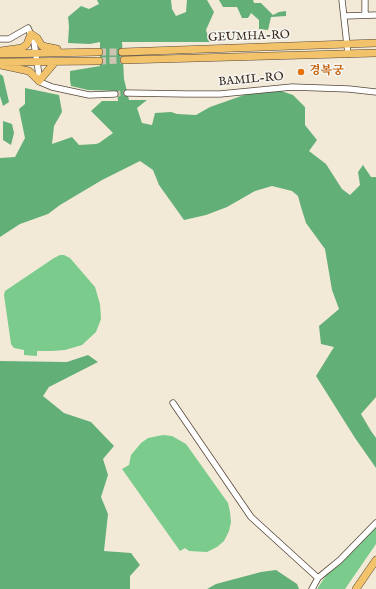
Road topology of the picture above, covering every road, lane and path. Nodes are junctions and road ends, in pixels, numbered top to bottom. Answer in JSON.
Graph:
{"nodes":[{"id":1,"x":342,"y":0,"type":"edge"},
{"id":2,"x":365,"y":0,"type":"edge"},
{"id":3,"x":365,"y":15,"type":"junction"},
{"id":4,"x":376,"y":15,"type":"edge"},
{"id":5,"x":344,"y":16,"type":"junction"},
{"id":6,"x":31,"y":34,"type":"junction"},
{"id":7,"x":0,"y":39,"type":"edge"},
{"id":8,"x":376,"y":43,"type":"edge"},
{"id":9,"x":348,"y":44,"type":"junction"},
{"id":10,"x":0,"y":51,"type":"edge"},
{"id":11,"x":99,"y":52,"type":"tunnel mouth"},
{"id":12,"x":122,"y":52,"type":"tunnel mouth"},
{"id":13,"x":35,"y":53,"type":"junction"},
{"id":14,"x":76,"y":53,"type":"junction"},
{"id":15,"x":376,"y":53,"type":"edge"},
{"id":16,"x":0,"y":54,"type":"edge"},
{"id":17,"x":348,"y":54,"type":"junction"},
{"id":18,"x":124,"y":60,"type":"tunnel mouth"},
{"id":19,"x":99,"y":61,"type":"tunnel mouth"},
{"id":20,"x":36,"y":62,"type":"junction"},
{"id":21,"x":55,"y":62,"type":"junction"},
{"id":22,"x":0,"y":64,"type":"edge"},
{"id":23,"x":39,"y":81,"type":"junction"},
{"id":24,"x":376,"y":92,"type":"edge"},
{"id":25,"x":128,"y":93,"type":"tunnel mouth"},
{"id":26,"x":115,"y":94,"type":"tunnel mouth"},
{"id":27,"x":173,"y":403,"type":"dead end"},
{"id":28,"x":376,"y":523,"type":"edge"},
{"id":29,"x":376,"y":560,"type":"edge"},
{"id":30,"x":318,"y":578,"type":"junction"},
{"id":31,"x":312,"y":589,"type":"edge"},
{"id":32,"x":356,"y":589,"type":"edge"}],
"edges":[{"from":1,"to":5,"type":"street"},
{"from":2,"to":3,"type":"street"},
{"from":3,"to":4,"type":"street"},
{"from":3,"to":5,"type":"street"},
{"from":5,"to":9,"type":"street"},
{"from":6,"to":7,"type":"street"},
{"from":6,"to":10,"type":"main road"},
{"from":6,"to":13,"type":"street"},
{"from":6,"to":14,"type":"main road"},
{"from":8,"to":9,"type":"main road","name":"GEUMHA-RO"},
{"from":9,"to":12,"type":"main road","name":"GEUMHA-RO"},
{"from":9,"to":17,"type":"street"},
{"from":11,"to":14,"type":"main road"},
{"from":13,"to":14,"type":"main road"},
{"from":13,"to":16,"type":"main road"},
{"from":13,"to":20,"type":"street"},
{"from":15,"to":17,"type":"main road","name":"GEUMHA-RO"},
{"from":17,"to":18,"type":"main road","name":"GEUMHA-RO"},
{"from":19,"to":21,"type":"main road"},
{"from":20,"to":21,"type":"main road"},
{"from":20,"to":22,"type":"main road"},
{"from":20,"to":23,"type":"street"},
{"from":21,"to":23,"type":"main road"},
{"from":22,"to":23,"type":"main road"},
{"from":23,"to":26,"type":"street"},
{"from":24,"to":25,"type":"street","name":"BAMIL-RO"},
{"from":27,"to":30,"type":"street"},
{"from":28,"to":30,"type":"street"},
{"from":29,"to":32,"type":"main road"},
{"from":30,"to":31,"type":"street"}]}
